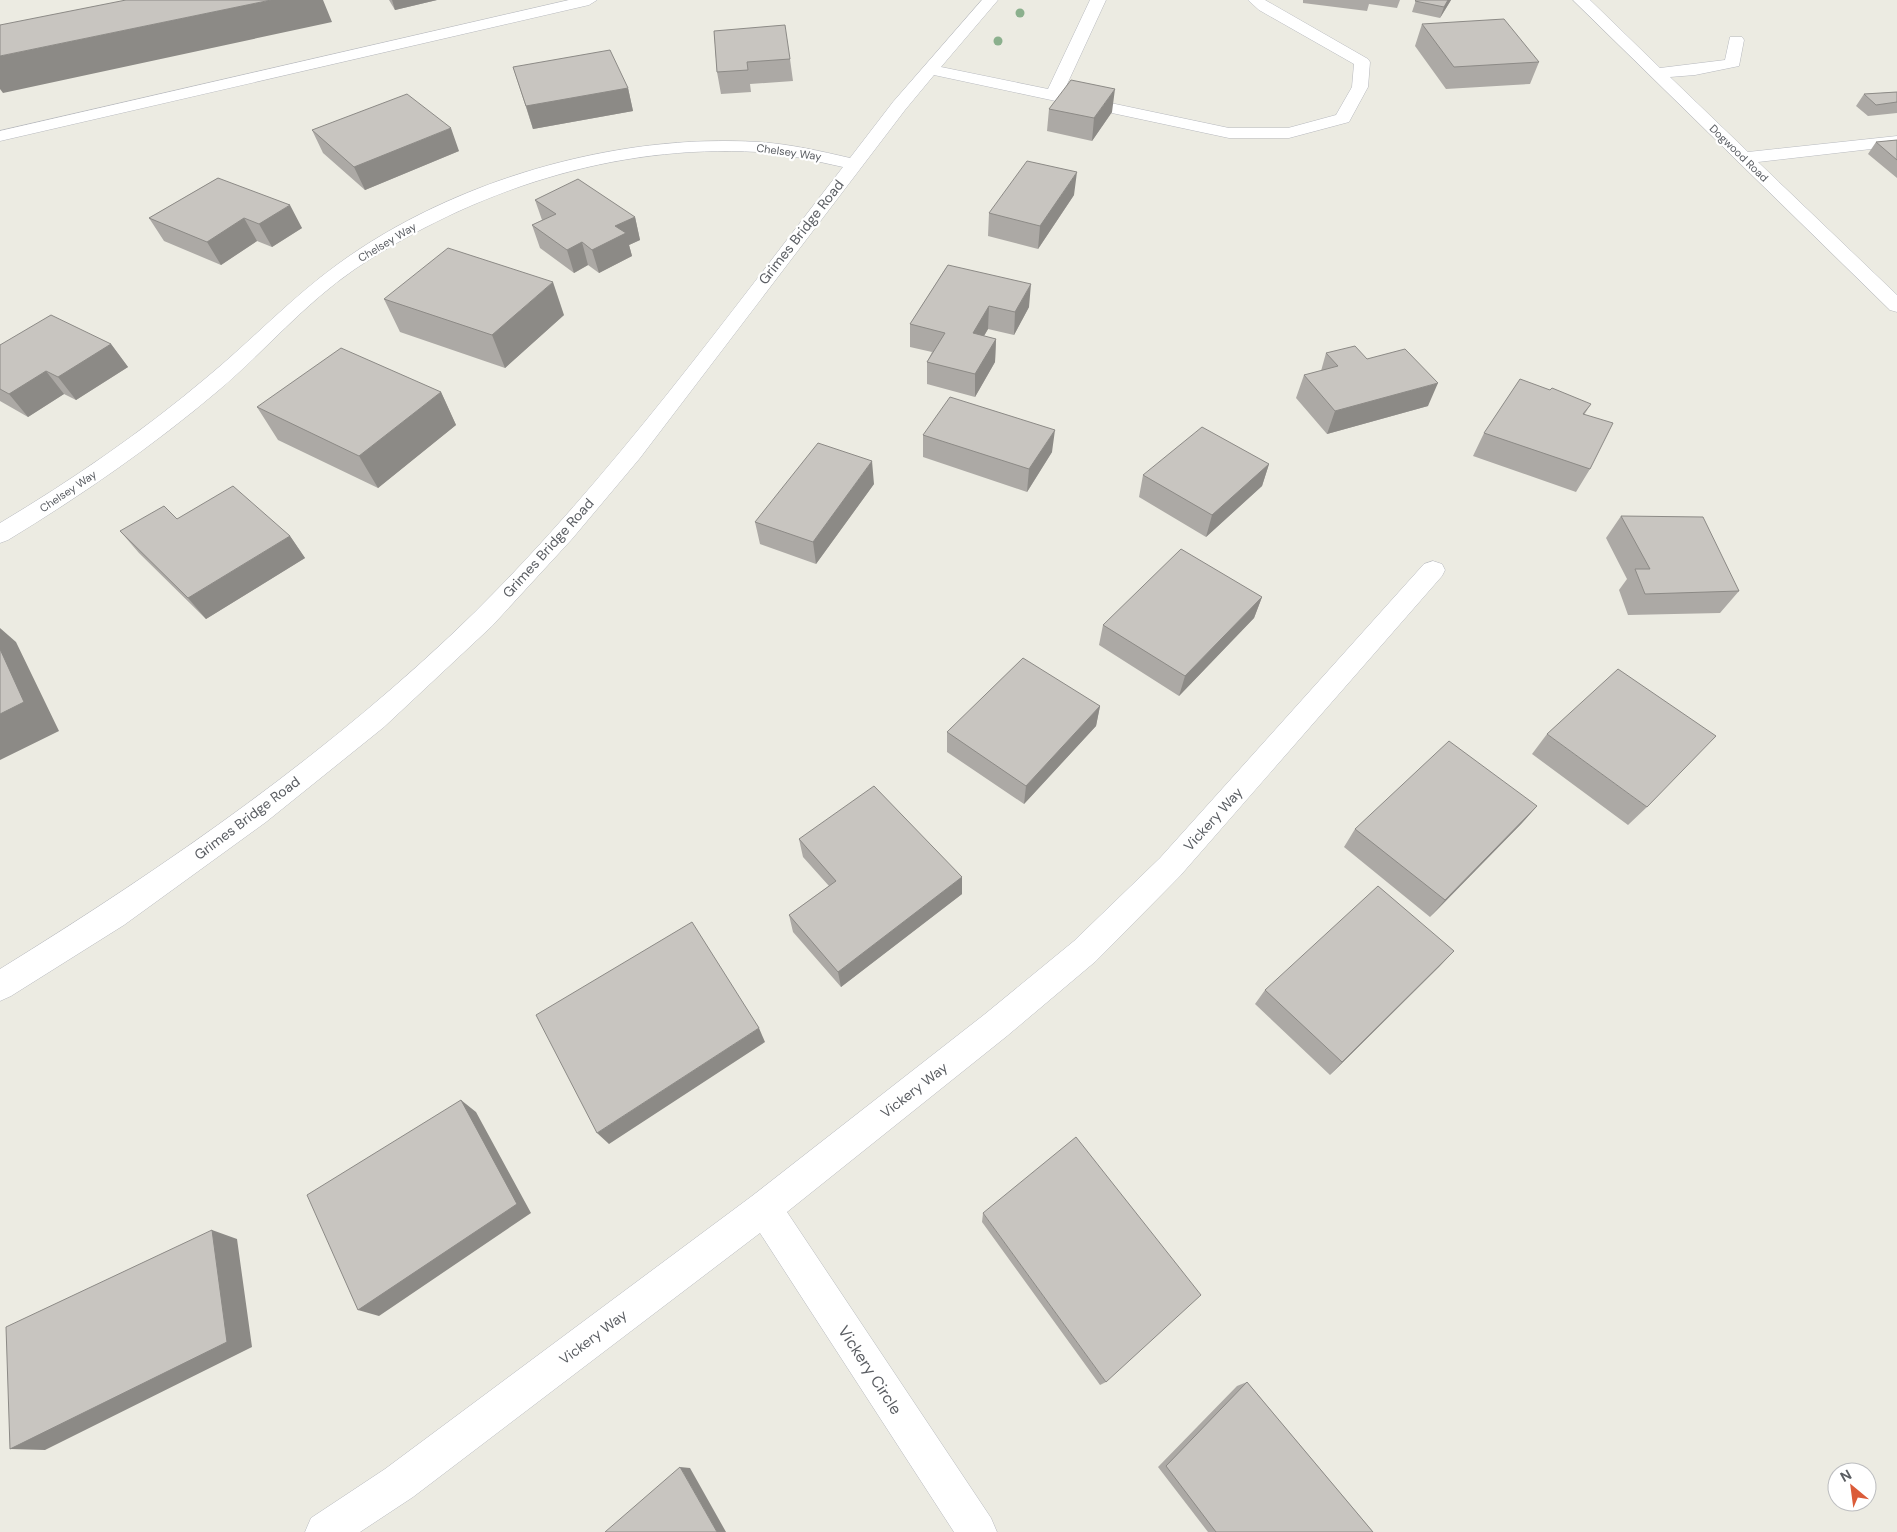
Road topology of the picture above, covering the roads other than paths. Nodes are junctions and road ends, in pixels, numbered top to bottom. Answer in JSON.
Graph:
{"nodes":[{"id":1,"x":589,"y":0,"type":"edge"},
{"id":2,"x":990,"y":0,"type":"edge"},
{"id":3,"x":1098,"y":0,"type":"edge"},
{"id":4,"x":1256,"y":0,"type":"edge"},
{"id":5,"x":1581,"y":0,"type":"edge"},
{"id":6,"x":1736,"y":40,"type":"dead end"},
{"id":7,"x":930,"y":69,"type":"junction"},
{"id":8,"x":1656,"y":73,"type":"junction"},
{"id":9,"x":1054,"y":95,"type":"junction"},
{"id":10,"x":0,"y":136,"type":"edge"},
{"id":11,"x":1897,"y":140,"type":"edge"},
{"id":12,"x":1744,"y":158,"type":"junction"},
{"id":13,"x":853,"y":164,"type":"junction"},
{"id":14,"x":1897,"y":306,"type":"edge"},
{"id":15,"x":0,"y":534,"type":"edge"},
{"id":16,"x":1433,"y":570,"type":"dead end"},
{"id":17,"x":0,"y":986,"type":"edge"},
{"id":18,"x":764,"y":1208,"type":"junction"},
{"id":19,"x":325,"y":1532,"type":"edge"},
{"id":20,"x":977,"y":1532,"type":"edge"}],
"edges":[{"from":1,"to":10,"type":"street"},
{"from":2,"to":7,"type":"street","name":"Grimes Bridge Road"},
{"from":3,"to":9,"type":"street"},
{"from":4,"to":9,"type":"street"},
{"from":5,"to":8,"type":"street","name":"Dogwood Road"},
{"from":6,"to":8,"type":"street"},
{"from":7,"to":9,"type":"street"},
{"from":7,"to":13,"type":"street","name":"Grimes Bridge Road"},
{"from":8,"to":12,"type":"street","name":"Dogwood Road"},
{"from":11,"to":12,"type":"street"},
{"from":12,"to":14,"type":"street","name":"Dogwood Road"},
{"from":13,"to":15,"type":"street","name":"Chelsey Way"},
{"from":13,"to":17,"type":"street","name":"Grimes Bridge Road"},
{"from":16,"to":18,"type":"street","name":"Vickery Way"},
{"from":18,"to":19,"type":"street","name":"Vickery Way"},
{"from":18,"to":20,"type":"street","name":"Vickery Circle"}]}
